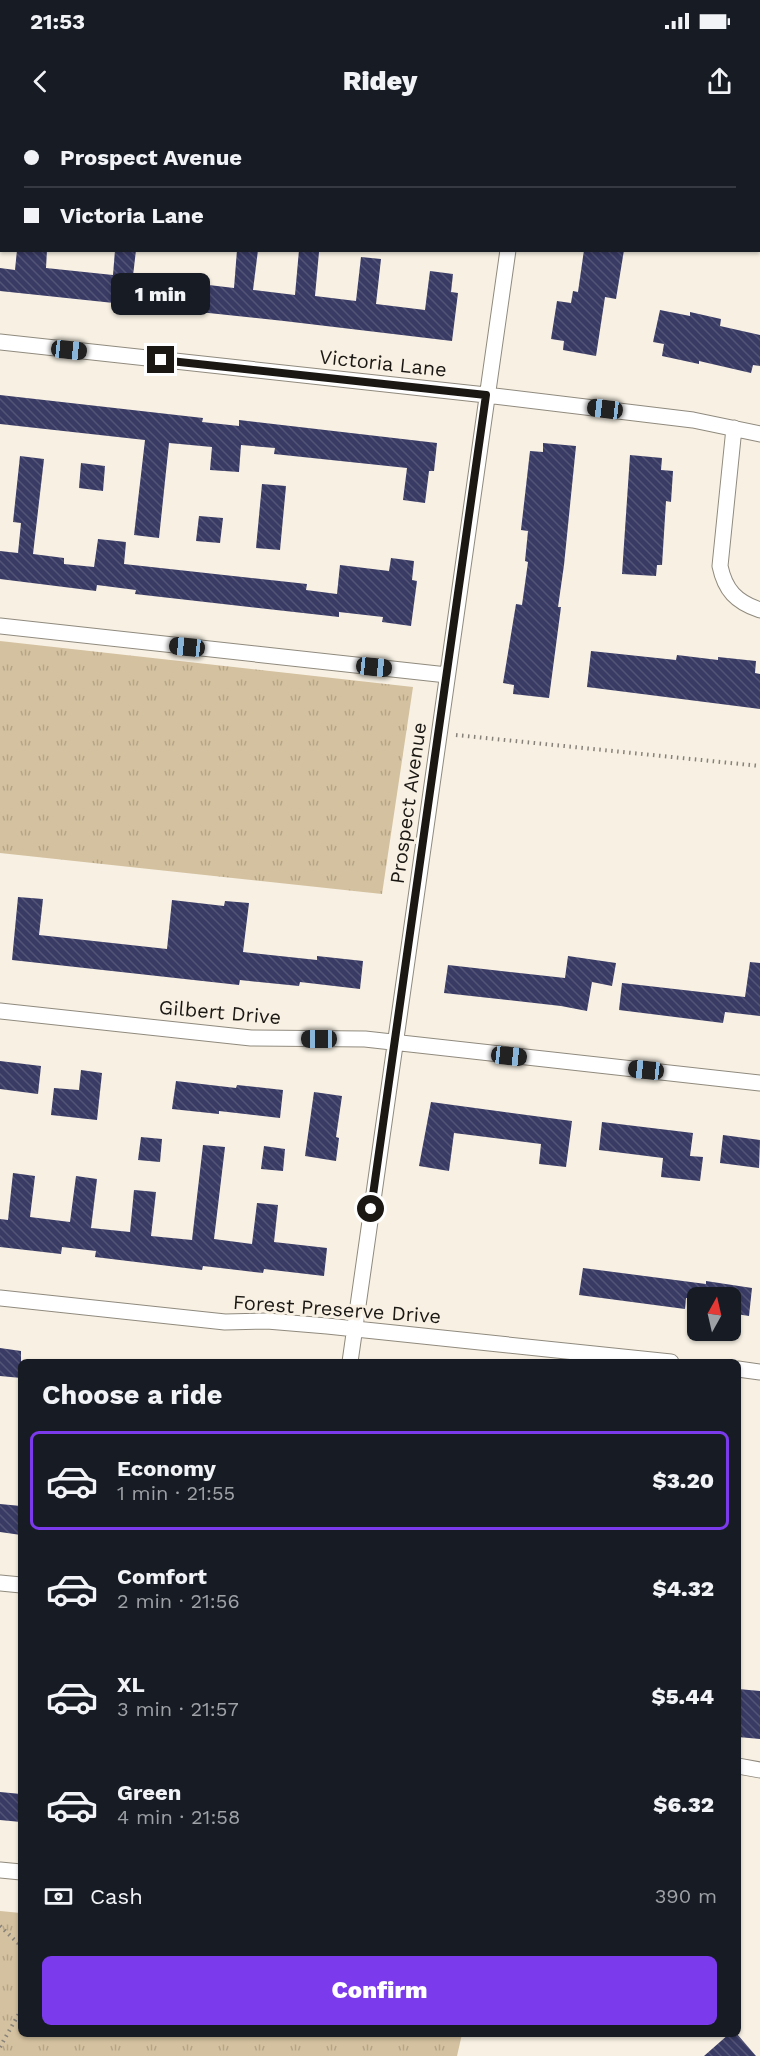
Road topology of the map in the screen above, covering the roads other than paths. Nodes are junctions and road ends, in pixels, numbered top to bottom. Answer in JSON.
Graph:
{"nodes":[{"id":1,"x":508,"y":252,"type":"edge"},
{"id":2,"x":0,"y":342,"type":"edge"},
{"id":3,"x":486,"y":395,"type":"junction"},
{"id":4,"x":734,"y":428,"type":"junction"},
{"id":5,"x":760,"y":434,"type":"edge"},
{"id":6,"x":760,"y":610,"type":"edge"},
{"id":7,"x":0,"y":626,"type":"edge"},
{"id":8,"x":447,"y":675,"type":"junction"},
{"id":9,"x":0,"y":1011,"type":"edge"},
{"id":10,"x":395,"y":1043,"type":"junction"},
{"id":11,"x":760,"y":1083,"type":"edge"},
{"id":12,"x":0,"y":1298,"type":"edge"},
{"id":13,"x":354,"y":1329,"type":"junction"},
{"id":14,"x":350,"y":1359,"type":"edge"},
{"id":15,"x":641,"y":1359,"type":"edge"},
{"id":16,"x":741,"y":1369,"type":"edge"},
{"id":17,"x":760,"y":1372,"type":"edge"},
{"id":18,"x":0,"y":1583,"type":"edge"},
{"id":19,"x":18,"y":1586,"type":"edge"},
{"id":20,"x":741,"y":1767,"type":"edge"},
{"id":21,"x":760,"y":1770,"type":"edge"},
{"id":22,"x":0,"y":1870,"type":"edge"},
{"id":23,"x":18,"y":1872,"type":"edge"}],
"edges":[{"from":1,"to":3,"type":"street","name":"Prospect Avenue"},
{"from":2,"to":3,"type":"street","name":"Victoria Lane"},
{"from":3,"to":4,"type":"street","name":"Victoria Lane"},
{"from":3,"to":8,"type":"street","name":"Prospect Avenue"},
{"from":4,"to":5,"type":"street","name":"Victoria Lane"},
{"from":4,"to":6,"type":"street"},
{"from":7,"to":8,"type":"street"},
{"from":8,"to":10,"type":"street","name":"Prospect Avenue"},
{"from":9,"to":10,"type":"street","name":"Gilbert Drive"},
{"from":10,"to":11,"type":"street","name":"Gilbert Drive"},
{"from":10,"to":13,"type":"street","name":"Prospect Avenue"},
{"from":12,"to":13,"type":"street","name":"Forest Preserve Drive"},
{"from":13,"to":14,"type":"street","name":"Prospect Avenue"},
{"from":13,"to":15,"type":"street","name":"Forest Preserve Drive"},
{"from":16,"to":17,"type":"street"},
{"from":18,"to":19,"type":"street"},
{"from":20,"to":21,"type":"street"},
{"from":22,"to":23,"type":"street"}]}
